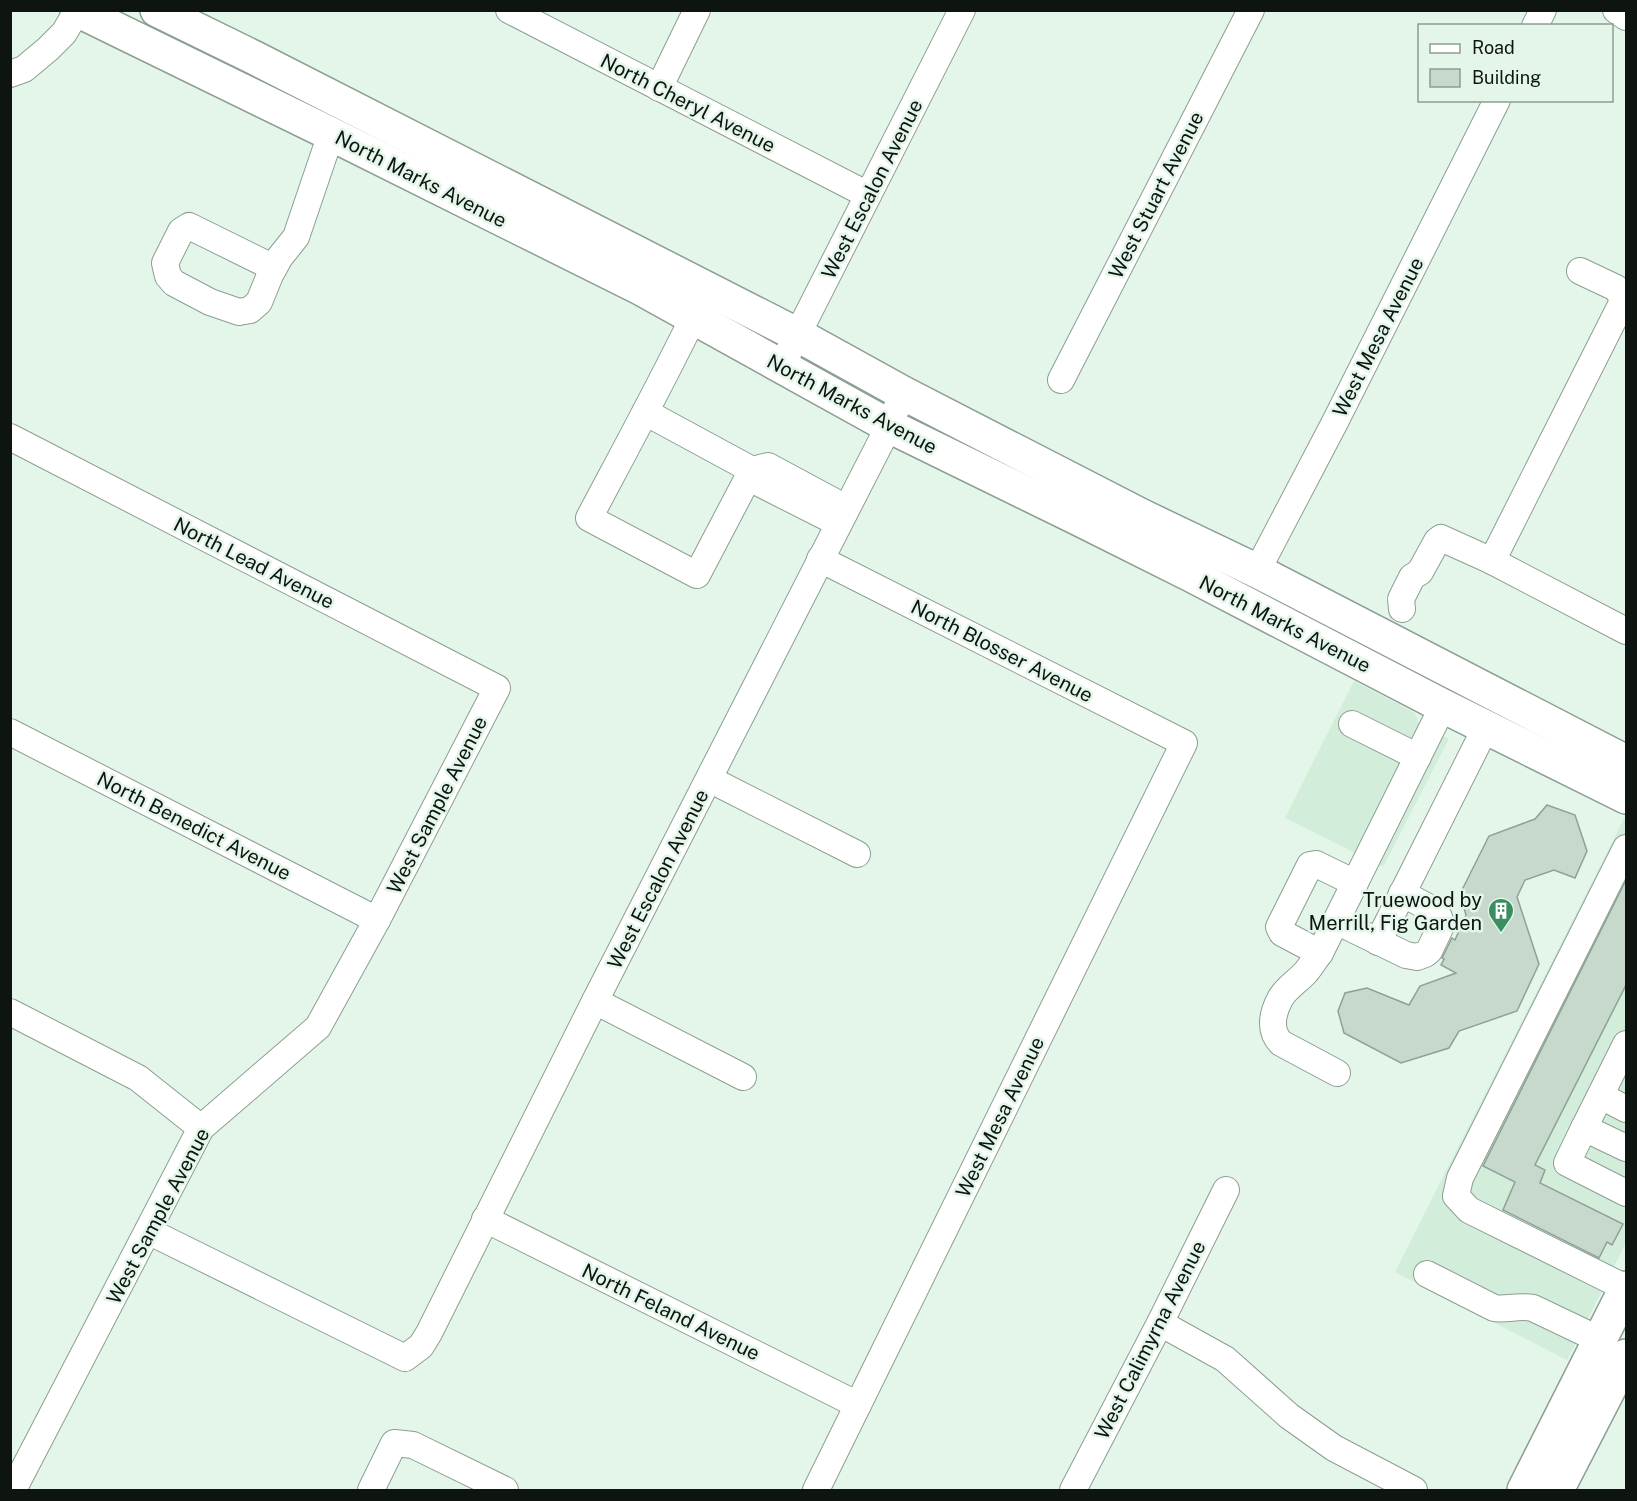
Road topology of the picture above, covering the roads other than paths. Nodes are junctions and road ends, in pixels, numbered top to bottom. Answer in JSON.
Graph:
{"nodes":[{"id":1,"x":157,"y":10,"type":"edge"},
{"id":2,"x":509,"y":10,"type":"edge"},
{"id":3,"x":697,"y":10,"type":"edge"},
{"id":4,"x":962,"y":10,"type":"edge"},
{"id":5,"x":1251,"y":10,"type":"edge"},
{"id":6,"x":1543,"y":10,"type":"edge"},
{"id":7,"x":1616,"y":10,"type":"edge"},
{"id":8,"x":77,"y":11,"type":"edge"},
{"id":9,"x":1626,"y":17,"type":"edge"},
{"id":10,"x":1536,"y":24,"type":"edge"},
{"id":11,"x":10,"y":74,"type":"edge"},
{"id":12,"x":658,"y":88,"type":"junction"},
{"id":13,"x":1496,"y":102,"type":"edge"},
{"id":14,"x":331,"y":134,"type":"junction"},
{"id":15,"x":868,"y":195,"type":"junction"},
{"id":16,"x":274,"y":268,"type":"dead end"},
{"id":17,"x":1580,"y":271,"type":"dead end"},
{"id":18,"x":1625,"y":299,"type":"edge"},
{"id":19,"x":693,"y":318,"type":"junction"},
{"id":20,"x":798,"y":335,"type":"junction"},
{"id":21,"x":781,"y":367,"type":"junction"},
{"id":22,"x":1061,"y":380,"type":"dead end"},
{"id":23,"x":903,"y":393,"type":"junction"},
{"id":24,"x":645,"y":412,"type":"junction"},
{"id":25,"x":889,"y":426,"type":"junction"},
{"id":26,"x":10,"y":437,"type":"edge"},
{"id":27,"x":752,"y":470,"type":"junction"},
{"id":28,"x":842,"y":516,"type":"junction"},
{"id":29,"x":1075,"y":517,"type":"junction"},
{"id":30,"x":820,"y":559,"type":"junction"},
{"id":31,"x":1492,"y":561,"type":"junction"},
{"id":32,"x":1257,"y":571,"type":"junction"},
{"id":33,"x":1626,"y":631,"type":"edge"},
{"id":34,"x":1388,"y":639,"type":"junction"},
{"id":35,"x":498,"y":688,"type":"joint"},
{"id":36,"x":1443,"y":706,"type":"junction"},
{"id":37,"x":1352,"y":724,"type":"dead end"},
{"id":38,"x":1486,"y":727,"type":"junction"},
{"id":39,"x":10,"y":732,"type":"edge"},
{"id":40,"x":1184,"y":743,"type":"joint"},
{"id":41,"x":1418,"y":757,"type":"junction"},
{"id":42,"x":1620,"y":759,"type":"edge"},
{"id":43,"x":709,"y":779,"type":"junction"},
{"id":44,"x":1626,"y":797,"type":"edge"},
{"id":45,"x":1626,"y":848,"type":"edge"},
{"id":46,"x":857,"y":854,"type":"dead end"},
{"id":47,"x":1355,"y":883,"type":"junction"},
{"id":48,"x":1402,"y":893,"type":"junction"},
{"id":49,"x":377,"y":920,"type":"junction"},
{"id":50,"x":1336,"y":921,"type":"junction"},
{"id":51,"x":1378,"y":942,"type":"junction"},
{"id":52,"x":1320,"y":953,"type":"junction"},
{"id":53,"x":595,"y":1001,"type":"junction"},
{"id":54,"x":10,"y":1012,"type":"edge"},
{"id":55,"x":1626,"y":1044,"type":"edge"},
{"id":56,"x":1338,"y":1073,"type":"dead end"},
{"id":57,"x":744,"y":1077,"type":"dead end"},
{"id":58,"x":1601,"y":1096,"type":"junction"},
{"id":59,"x":1626,"y":1109,"type":"edge"},
{"id":60,"x":201,"y":1128,"type":"junction"},
{"id":61,"x":1584,"y":1128,"type":"junction"},
{"id":62,"x":1626,"y":1148,"type":"edge"},
{"id":63,"x":1226,"y":1190,"type":"dead end"},
{"id":64,"x":1626,"y":1193,"type":"edge"},
{"id":65,"x":485,"y":1219,"type":"junction"},
{"id":66,"x":148,"y":1231,"type":"junction"},
{"id":67,"x":1427,"y":1274,"type":"dead end"},
{"id":68,"x":1626,"y":1288,"type":"edge"},
{"id":69,"x":1160,"y":1323,"type":"junction"},
{"id":70,"x":1613,"y":1348,"type":"edge"},
{"id":71,"x":858,"y":1405,"type":"junction"},
{"id":72,"x":13,"y":1491,"type":"edge"},
{"id":73,"x":371,"y":1491,"type":"edge"},
{"id":74,"x":505,"y":1491,"type":"edge"},
{"id":75,"x":816,"y":1491,"type":"edge"},
{"id":76,"x":1073,"y":1491,"type":"edge"},
{"id":77,"x":1414,"y":1491,"type":"edge"},
{"id":78,"x":1524,"y":1491,"type":"edge"},
{"id":79,"x":1557,"y":1491,"type":"edge"}],
"edges":[{"from":1,"to":20,"type":"main road","name":"North Marks Avenue"},
{"from":2,"to":12,"type":"street","name":"North Cheryl Avenue"},
{"from":3,"to":12,"type":"street"},
{"from":4,"to":15,"type":"street","name":"West Escalon Avenue"},
{"from":5,"to":22,"type":"street","name":"West Stuart Avenue"},
{"from":6,"to":10,"type":"street"},
{"from":7,"to":9,"type":"street"},
{"from":8,"to":11,"type":"street"},
{"from":8,"to":14,"type":"main road","name":"North Marks Avenue"},
{"from":12,"to":15,"type":"street","name":"North Cheryl Avenue"},
{"from":13,"to":32,"type":"street","name":"West Mesa Avenue"},
{"from":14,"to":16,"type":"street"},
{"from":14,"to":19,"type":"main road","name":"North Marks Avenue"},
{"from":15,"to":20,"type":"street","name":"West Escalon Avenue"},
{"from":17,"to":18,"type":"street"},
{"from":18,"to":31,"type":"street"},
{"from":19,"to":21,"type":"main road","name":"North Marks Avenue"},
{"from":19,"to":24,"type":"street"},
{"from":20,"to":21,"type":"street","name":"West Escalon Avenue"},
{"from":20,"to":23,"type":"main road","name":"North Marks Avenue"},
{"from":21,"to":25,"type":"main road","name":"North Marks Avenue"},
{"from":23,"to":25,"type":"street","name":"West Escalon Avenue"},
{"from":23,"to":32,"type":"main road","name":"North Marks Avenue"},
{"from":24,"to":27,"type":"street"},
{"from":24,"to":27,"type":"street"},
{"from":25,"to":28,"type":"street","name":"West Escalon Avenue"},
{"from":25,"to":29,"type":"main road","name":"North Marks Avenue"},
{"from":26,"to":35,"type":"street","name":"North Lead Avenue"},
{"from":27,"to":28,"type":"street"},
{"from":28,"to":30,"type":"street","name":"West Escalon Avenue"},
{"from":29,"to":32,"type":"main road"},
{"from":29,"to":36,"type":"main road","name":"North Marks Avenue"},
{"from":30,"to":40,"type":"street","name":"North Blosser Avenue"},
{"from":30,"to":43,"type":"street","name":"West Escalon Avenue"},
{"from":31,"to":33,"type":"street"},
{"from":31,"to":34,"type":"street"},
{"from":32,"to":34,"type":"main road","name":"North Marks Avenue"},
{"from":34,"to":42,"type":"main road","name":"North Marks Avenue"},
{"from":35,"to":49,"type":"street","name":"West Sample Avenue"},
{"from":36,"to":38,"type":"main road","name":"North Marks Avenue"},
{"from":36,"to":41,"type":"street"},
{"from":36,"to":42,"type":"main road"},
{"from":37,"to":41,"type":"street"},
{"from":38,"to":44,"type":"main road","name":"North Marks Avenue"},
{"from":38,"to":48,"type":"street"},
{"from":39,"to":49,"type":"street","name":"North Benedict Avenue"},
{"from":40,"to":71,"type":"street","name":"West Mesa Avenue"},
{"from":41,"to":47,"type":"street"},
{"from":43,"to":46,"type":"street"},
{"from":43,"to":53,"type":"street","name":"West Escalon Avenue"},
{"from":45,"to":68,"type":"street"},
{"from":47,"to":50,"type":"street"},
{"from":47,"to":52,"type":"street"},
{"from":48,"to":51,"type":"street"},
{"from":48,"to":51,"type":"street"},
{"from":49,"to":60,"type":"street","name":"West Sample Avenue"},
{"from":50,"to":51,"type":"street"},
{"from":50,"to":52,"type":"street"},
{"from":52,"to":56,"type":"street"},
{"from":53,"to":57,"type":"street"},
{"from":53,"to":65,"type":"street","name":"West Escalon Avenue"},
{"from":54,"to":60,"type":"street"},
{"from":55,"to":58,"type":"street"},
{"from":58,"to":59,"type":"street"},
{"from":58,"to":61,"type":"street"},
{"from":60,"to":66,"type":"street","name":"West Sample Avenue"},
{"from":61,"to":62,"type":"street"},
{"from":61,"to":64,"type":"street"},
{"from":63,"to":69,"type":"street","name":"West Calimyrna Avenue"},
{"from":65,"to":66,"type":"street","name":"West Escalon Avenue"},
{"from":65,"to":71,"type":"street","name":"North Feland Avenue"},
{"from":66,"to":72,"type":"street","name":"West Sample Avenue"},
{"from":67,"to":70,"type":"street"},
{"from":68,"to":70,"type":"main road"},
{"from":69,"to":76,"type":"street","name":"West Calimyrna Avenue"},
{"from":69,"to":77,"type":"street"},
{"from":70,"to":78,"type":"main road"},
{"from":70,"to":79,"type":"main road"},
{"from":71,"to":75,"type":"street","name":"West Mesa Avenue"},
{"from":73,"to":74,"type":"street"}]}
